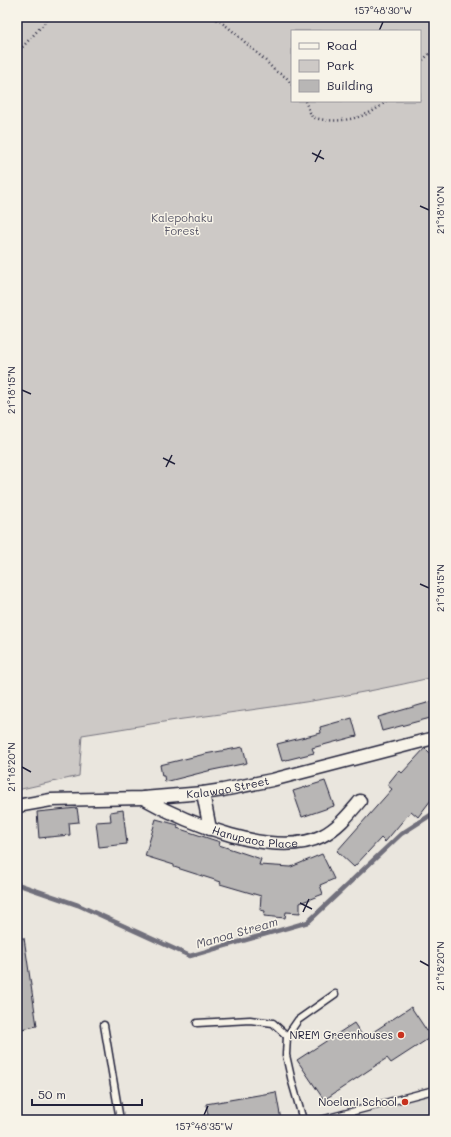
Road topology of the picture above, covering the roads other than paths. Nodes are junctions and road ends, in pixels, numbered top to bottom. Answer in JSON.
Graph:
{"nodes":[{"id":1,"x":434,"y":738,"type":"edge"},
{"id":2,"x":203,"y":793,"type":"junction"},
{"id":3,"x":143,"y":798,"type":"junction"},
{"id":4,"x":360,"y":801,"type":"dead end"},
{"id":5,"x":17,"y":806,"type":"edge"},
{"id":6,"x":210,"y":829,"type":"junction"},
{"id":7,"x":335,"y":994,"type":"dead end"},
{"id":8,"x":197,"y":1023,"type":"dead end"},
{"id":9,"x":104,"y":1025,"type":"dead end"},
{"id":10,"x":287,"y":1036,"type":"junction"},
{"id":11,"x":434,"y":1090,"type":"edge"},
{"id":12,"x":120,"y":1120,"type":"edge"},
{"id":13,"x":303,"y":1120,"type":"edge"},
{"id":14,"x":321,"y":1120,"type":"edge"}],
"edges":[{"from":1,"to":2,"type":"street","name":"Kalawao Street"},
{"from":2,"to":3,"type":"street","name":"Kalawao Street"},
{"from":2,"to":6,"type":"street"},
{"from":3,"to":5,"type":"street","name":"Kalawao Street"},
{"from":3,"to":6,"type":"street","name":"Hanupaoa Place"},
{"from":4,"to":6,"type":"street","name":"Hanupaoa Place"},
{"from":7,"to":10,"type":"lane"},
{"from":8,"to":10,"type":"lane"},
{"from":9,"to":12,"type":"lane"},
{"from":10,"to":13,"type":"lane"},
{"from":11,"to":14,"type":"lane"}]}
